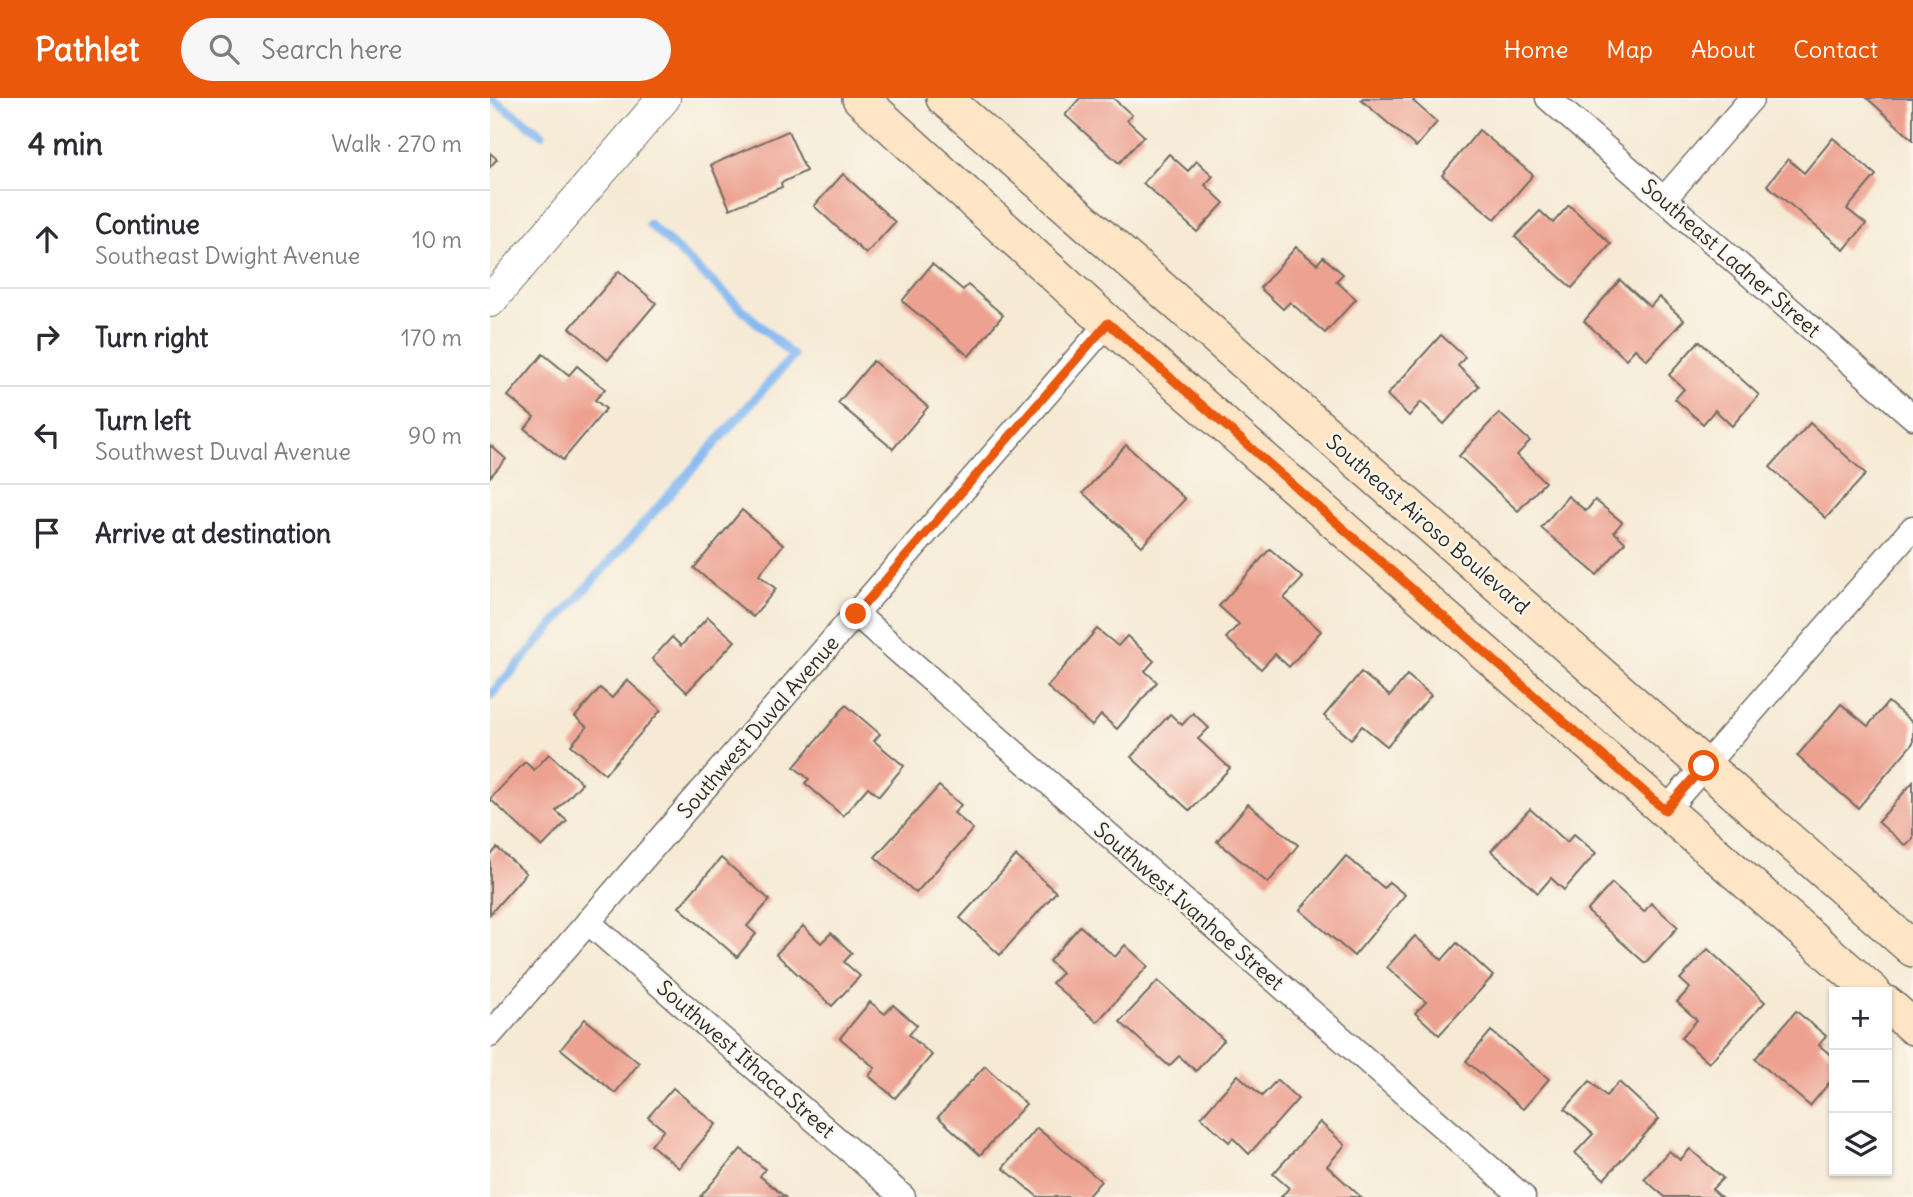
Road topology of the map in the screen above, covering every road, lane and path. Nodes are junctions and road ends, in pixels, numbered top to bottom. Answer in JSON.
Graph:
{"nodes":[{"id":1,"x":664,"y":98,"type":"edge"},
{"id":2,"x":860,"y":98,"type":"edge"},
{"id":3,"x":944,"y":98,"type":"edge"},
{"id":4,"x":1548,"y":98,"type":"edge"},
{"id":5,"x":1752,"y":98,"type":"edge"},
{"id":6,"x":1664,"y":199,"type":"junction"},
{"id":7,"x":490,"y":301,"type":"edge"},
{"id":8,"x":1108,"y":323,"type":"junction"},
{"id":9,"x":1913,"y":417,"type":"edge"},
{"id":10,"x":1913,"y":528,"type":"edge"},
{"id":11,"x":856,"y":614,"type":"junction"},
{"id":12,"x":1704,"y":766,"type":"junction"},
{"id":13,"x":1665,"y":810,"type":"junction"},
{"id":14,"x":588,"y":922,"type":"junction"},
{"id":15,"x":1913,"y":949,"type":"edge"},
{"id":16,"x":1867,"y":987,"type":"edge"},
{"id":17,"x":1892,"y":1008,"type":"edge"},
{"id":18,"x":1913,"y":1027,"type":"edge"},
{"id":19,"x":490,"y":1035,"type":"edge"},
{"id":20,"x":904,"y":1197,"type":"edge"},
{"id":21,"x":1522,"y":1197,"type":"edge"}],
"edges":[{"from":1,"to":7,"type":"street"},
{"from":2,"to":8,"type":"main road"},
{"from":3,"to":12,"type":"main road","name":"Southeast Airoso Boulevard"},
{"from":4,"to":6,"type":"street","name":"Southeast Ladner Street"},
{"from":5,"to":6,"type":"street"},
{"from":6,"to":9,"type":"street","name":"Southeast Ladner Street"},
{"from":8,"to":11,"type":"street","name":"Southwest Duval Avenue"},
{"from":8,"to":13,"type":"main road"},
{"from":10,"to":12,"type":"street"},
{"from":11,"to":14,"type":"street","name":"Southwest Duval Avenue"},
{"from":11,"to":21,"type":"street","name":"Southwest Ivanhoe Street"},
{"from":12,"to":13,"type":"street"},
{"from":12,"to":15,"type":"main road","name":"Southeast Airoso Boulevard"},
{"from":13,"to":16,"type":"main road"},
{"from":14,"to":19,"type":"street","name":"Southwest Duval Avenue"},
{"from":14,"to":20,"type":"street","name":"Southwest Ithaca Street"},
{"from":17,"to":18,"type":"main road"}]}
